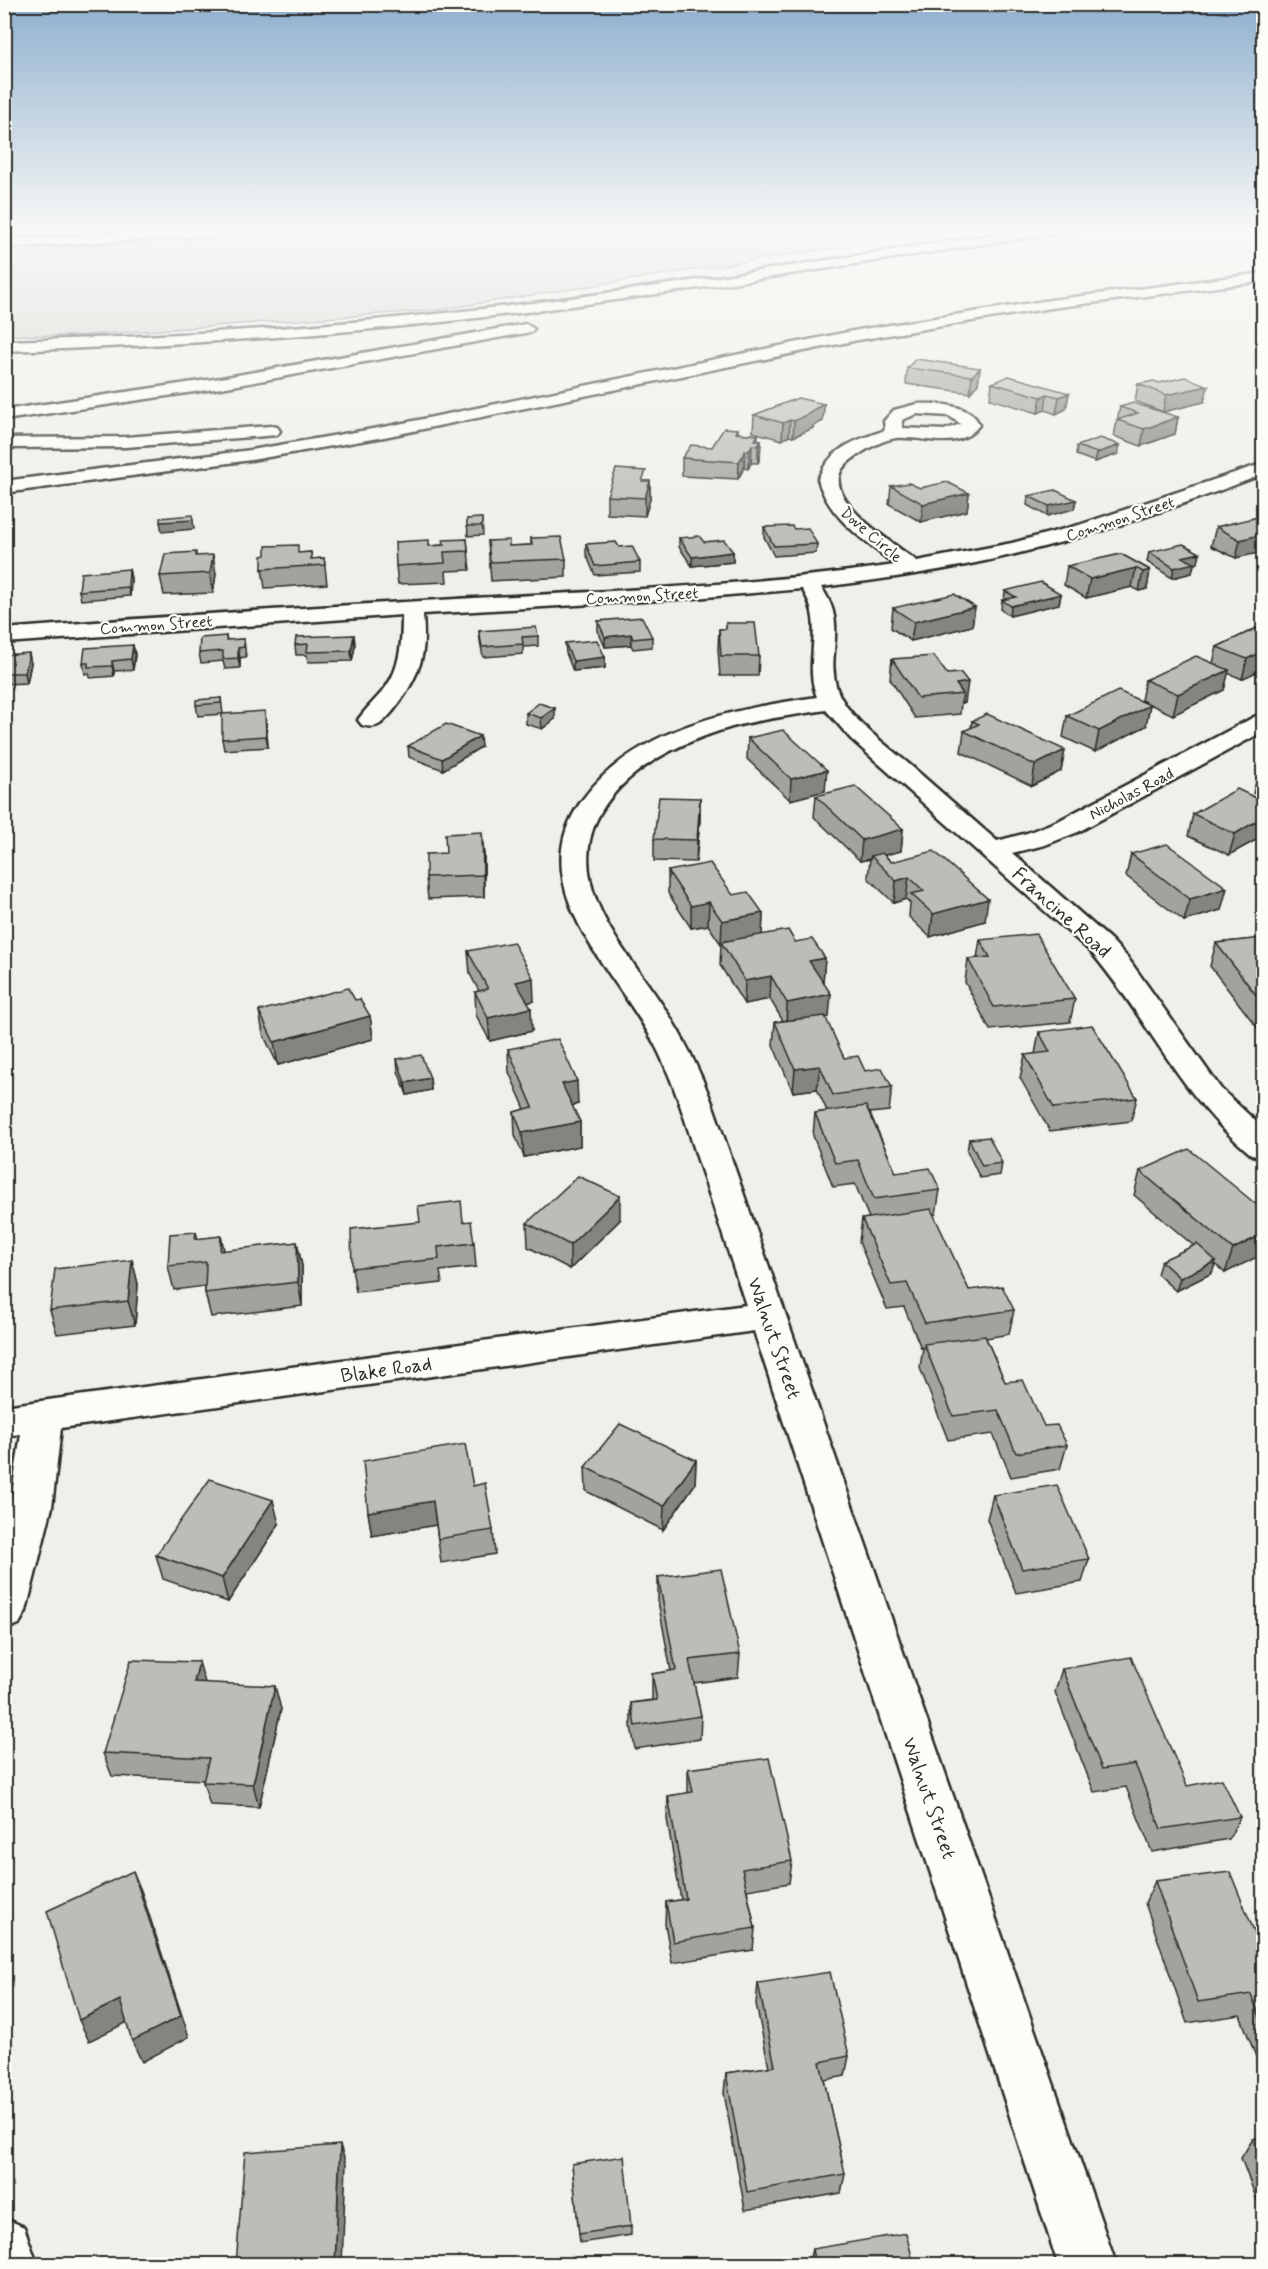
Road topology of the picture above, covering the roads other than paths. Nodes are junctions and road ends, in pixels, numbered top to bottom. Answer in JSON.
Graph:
{"nodes":[{"id":1,"x":268,"y":333,"type":"edge"},
{"id":2,"x":501,"y":333,"type":"edge"},
{"id":3,"x":876,"y":333,"type":"edge"},
{"id":4,"x":826,"y":341,"type":"junction"},
{"id":5,"x":4,"y":346,"type":"edge"},
{"id":6,"x":4,"y":415,"type":"edge"},
{"id":7,"x":342,"y":422,"type":"dead end"},
{"id":8,"x":290,"y":429,"type":"dead end"},
{"id":9,"x":894,"y":433,"type":"dead end"},
{"id":10,"x":4,"y":442,"type":"edge"},
{"id":11,"x":1263,"y":468,"type":"edge"},
{"id":12,"x":4,"y":487,"type":"edge"},
{"id":13,"x":912,"y":568,"type":"junction"},
{"id":14,"x":808,"y":583,"type":"junction"},
{"id":15,"x":412,"y":608,"type":"junction"},
{"id":16,"x":4,"y":636,"type":"edge"},
{"id":17,"x":832,"y":702,"type":"junction"},
{"id":18,"x":370,"y":720,"type":"dead end"},
{"id":19,"x":1263,"y":721,"type":"edge"},
{"id":20,"x":993,"y":850,"type":"junction"},
{"id":21,"x":1258,"y":1137,"type":"edge"},
{"id":22,"x":767,"y":1316,"type":"junction"},
{"id":23,"x":24,"y":1419,"type":"edge"},
{"id":24,"x":4,"y":1611,"type":"edge"},
{"id":25,"x":4,"y":2247,"type":"edge"},
{"id":26,"x":8,"y":2265,"type":"edge"},
{"id":27,"x":1087,"y":2265,"type":"edge"}],
"edges":[{"from":1,"to":5,"type":"main road"},
{"from":2,"to":6,"type":"main road"},
{"from":3,"to":4,"type":"main road"},
{"from":4,"to":7,"type":"main road"},
{"from":4,"to":12,"type":"main road"},
{"from":8,"to":10,"type":"main road"},
{"from":9,"to":13,"type":"main road","name":"Dove Circle"},
{"from":11,"to":13,"type":"main road","name":"Common Street"},
{"from":13,"to":14,"type":"main road","name":"Common Street"},
{"from":14,"to":15,"type":"main road","name":"Common Street"},
{"from":14,"to":17,"type":"main road"},
{"from":15,"to":16,"type":"main road","name":"Common Street"},
{"from":15,"to":18,"type":"main road"},
{"from":17,"to":20,"type":"main road","name":"Francine Road"},
{"from":17,"to":22,"type":"main road","name":"Walnut Street"},
{"from":19,"to":20,"type":"main road","name":"Nicholas Road"},
{"from":20,"to":21,"type":"main road","name":"Francine Road"},
{"from":22,"to":23,"type":"main road","name":"Blake Road"},
{"from":22,"to":27,"type":"main road","name":"Walnut Street"},
{"from":23,"to":24,"type":"main road"},
{"from":25,"to":26,"type":"main road"}]}
